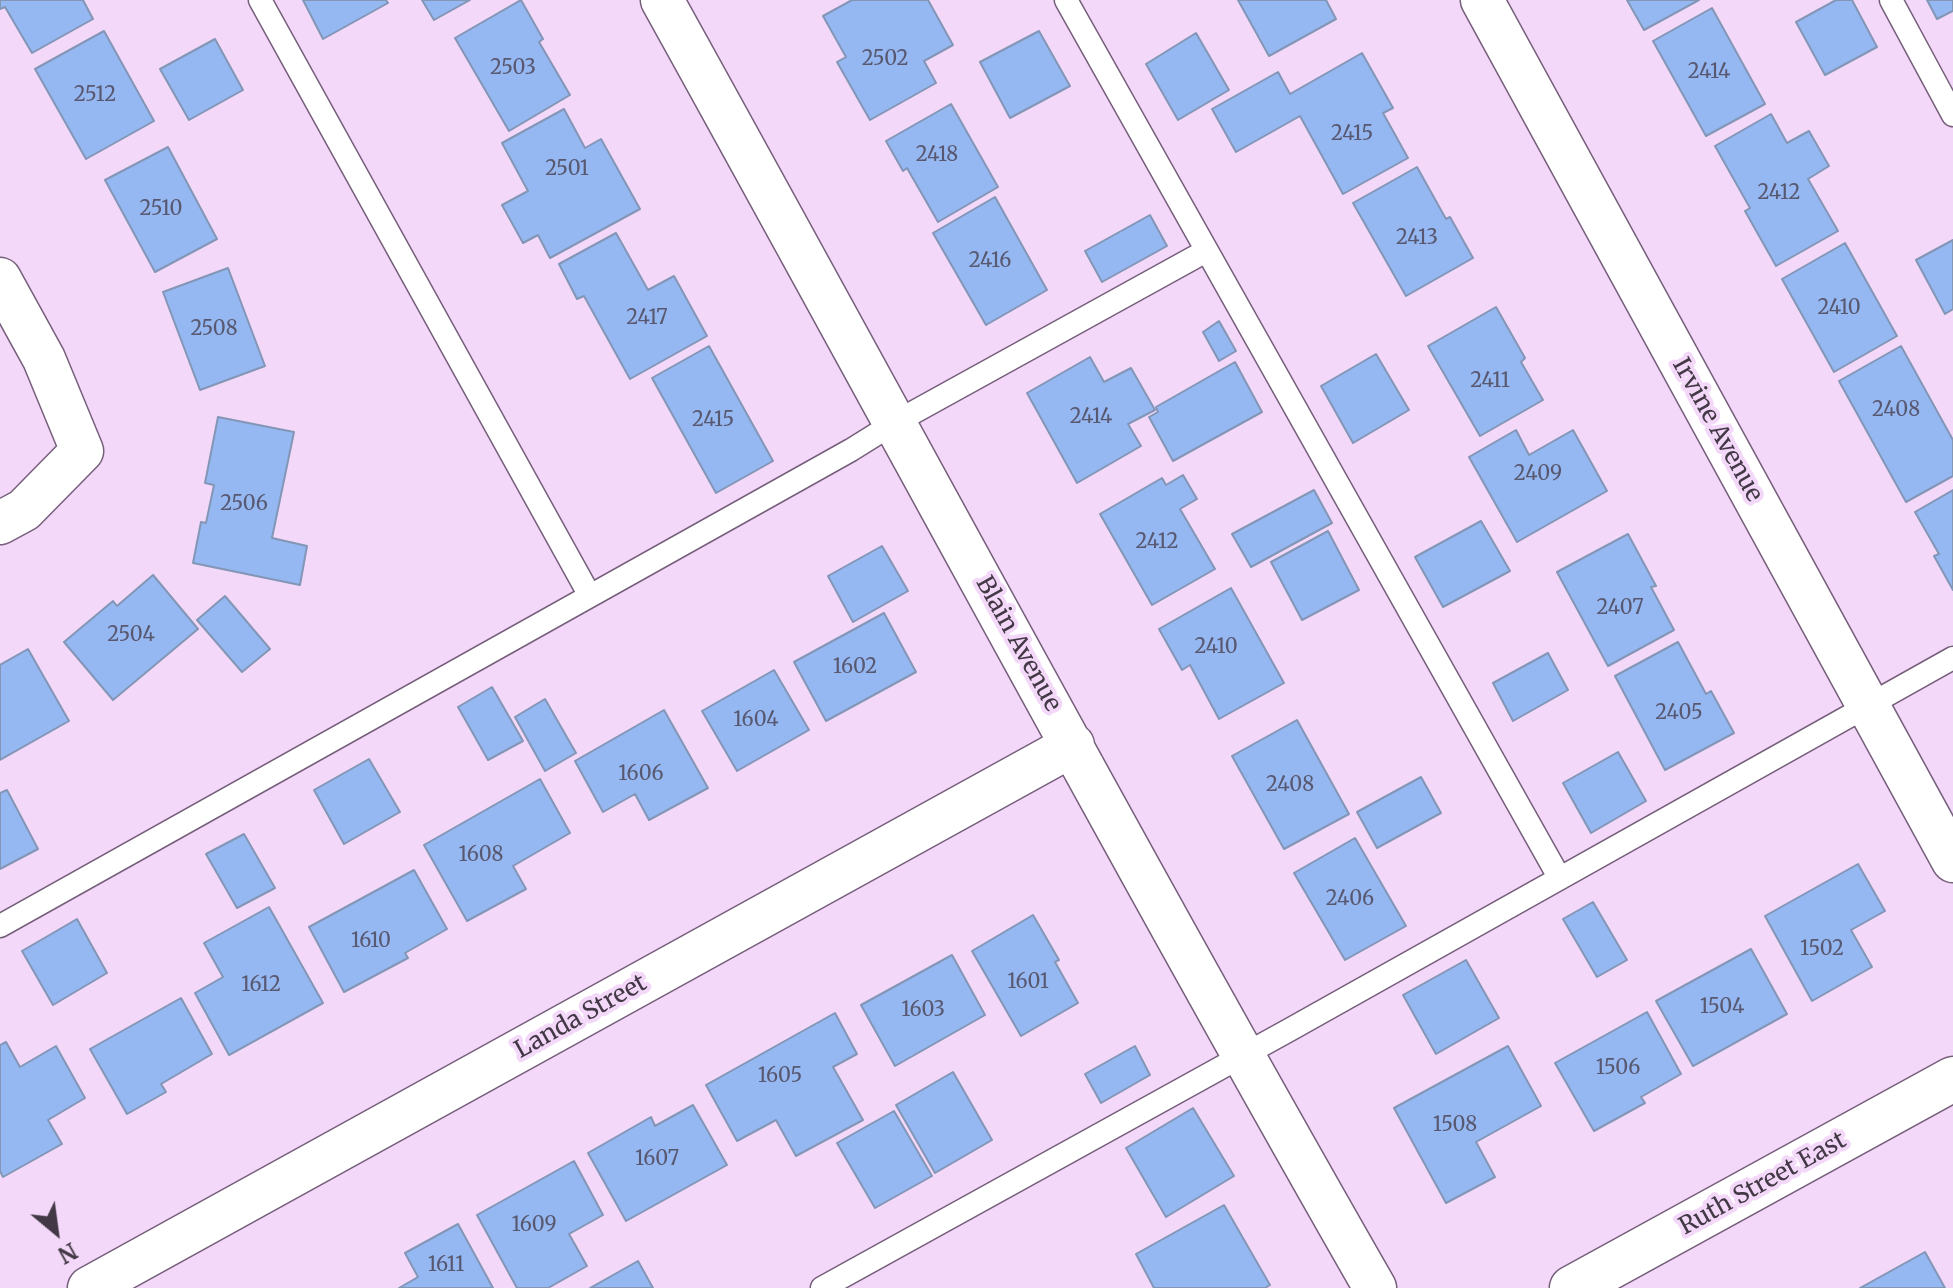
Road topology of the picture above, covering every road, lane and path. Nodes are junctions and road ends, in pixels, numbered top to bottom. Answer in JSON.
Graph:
{"nodes":[{"id":1,"x":260,"y":0,"type":"edge"},
{"id":2,"x":662,"y":0,"type":"edge"},
{"id":3,"x":1066,"y":0,"type":"edge"},
{"id":4,"x":1482,"y":0,"type":"edge"},
{"id":5,"x":1891,"y":0,"type":"edge"},
{"id":6,"x":1953,"y":115,"type":"edge"},
{"id":7,"x":1206,"y":251,"type":"junction"},
{"id":8,"x":0,"y":279,"type":"edge"},
{"id":9,"x":896,"y":422,"type":"junction"},
{"id":10,"x":0,"y":523,"type":"edge"},
{"id":11,"x":590,"y":596,"type":"junction"},
{"id":12,"x":1953,"y":658,"type":"edge"},
{"id":13,"x":1868,"y":706,"type":"junction"},
{"id":14,"x":1073,"y":745,"type":"junction"},
{"id":15,"x":1953,"y":861,"type":"edge"},
{"id":16,"x":1559,"y":877,"type":"junction"},
{"id":17,"x":0,"y":926,"type":"edge"},
{"id":18,"x":1241,"y":1055,"type":"junction"},
{"id":19,"x":1953,"y":1079,"type":"edge"},
{"id":20,"x":89,"y":1288,"type":"edge"},
{"id":21,"x":822,"y":1288,"type":"edge"},
{"id":22,"x":1375,"y":1288,"type":"edge"},
{"id":23,"x":1572,"y":1288,"type":"edge"}],
"edges":[{"from":1,"to":11,"type":"lane"},
{"from":2,"to":9,"type":"street","name":"Blain Avenue"},
{"from":3,"to":7,"type":"lane"},
{"from":4,"to":13,"type":"street","name":"Irvine Avenue"},
{"from":5,"to":6,"type":"lane"},
{"from":7,"to":9,"type":"lane"},
{"from":7,"to":16,"type":"lane"},
{"from":8,"to":10,"type":"street"},
{"from":9,"to":11,"type":"lane"},
{"from":9,"to":14,"type":"street","name":"Blain Avenue"},
{"from":11,"to":17,"type":"lane"},
{"from":12,"to":13,"type":"lane"},
{"from":13,"to":15,"type":"street","name":"Irvine Avenue"},
{"from":13,"to":16,"type":"lane"},
{"from":14,"to":18,"type":"street","name":"Blain Avenue"},
{"from":14,"to":20,"type":"street","name":"Landa Street"},
{"from":16,"to":18,"type":"lane"},
{"from":18,"to":21,"type":"lane"},
{"from":18,"to":22,"type":"street","name":"Blain Avenue"},
{"from":19,"to":23,"type":"street","name":"Ruth Street East"}]}
